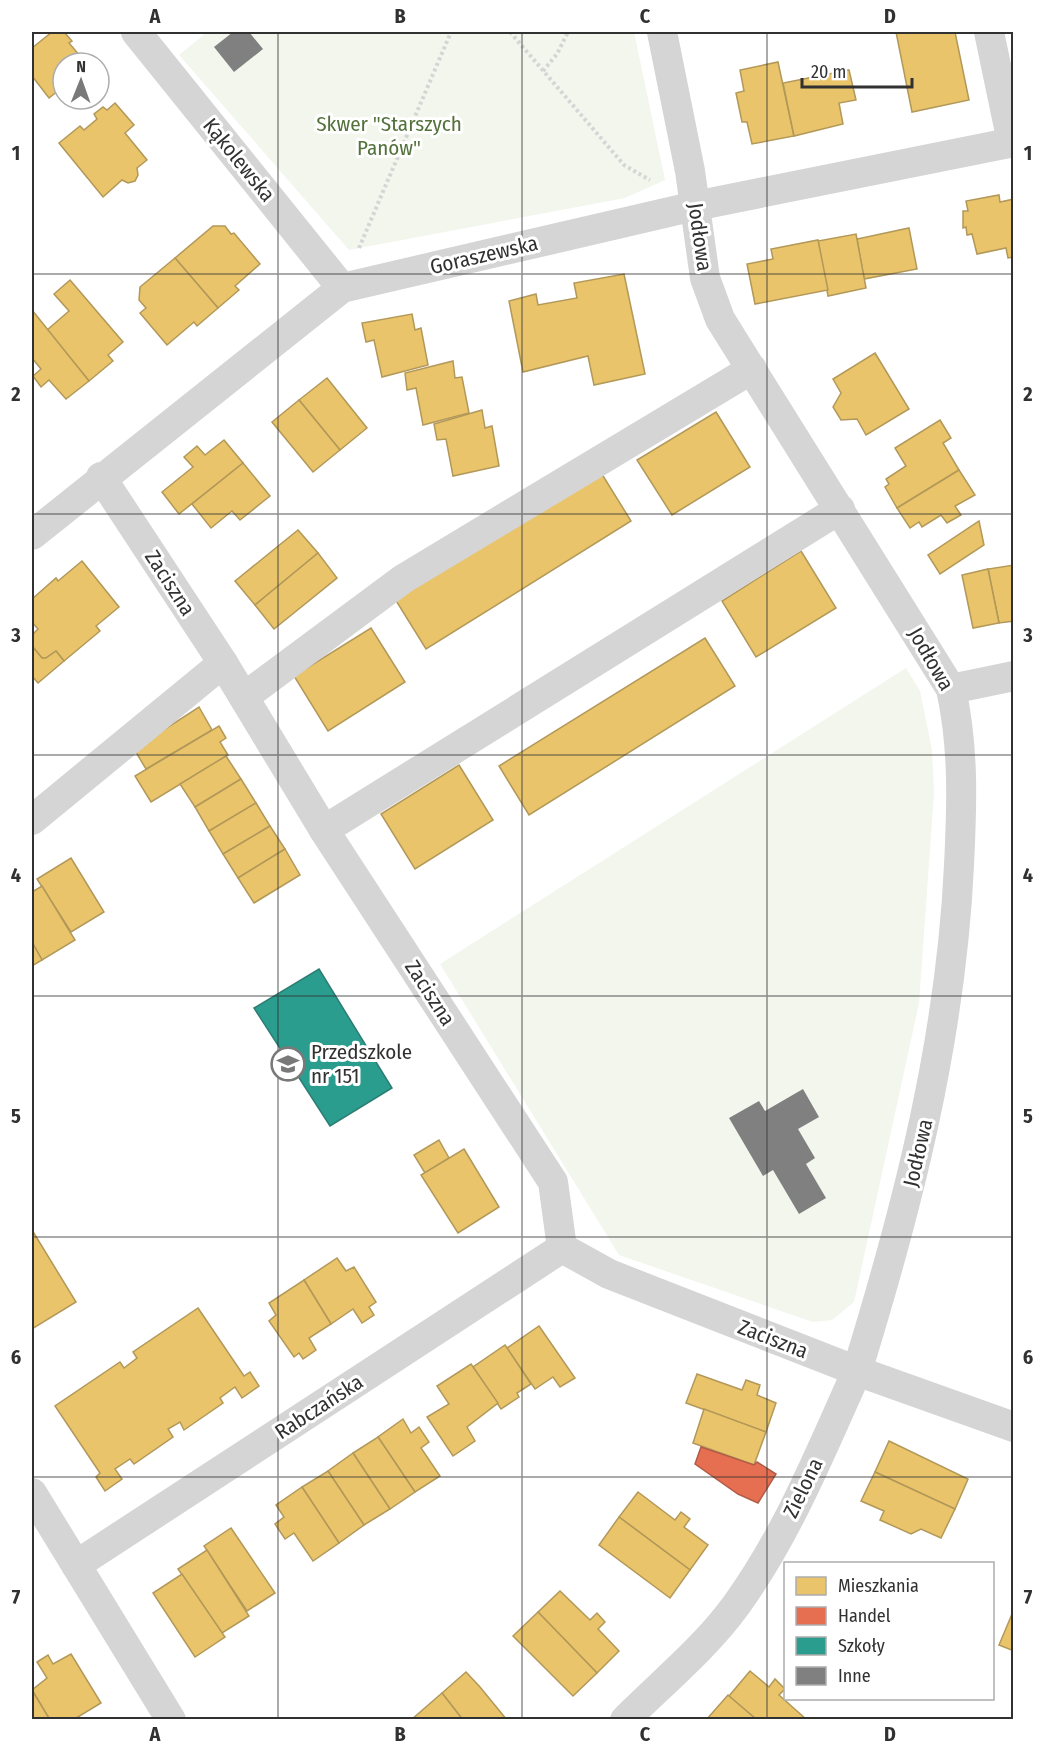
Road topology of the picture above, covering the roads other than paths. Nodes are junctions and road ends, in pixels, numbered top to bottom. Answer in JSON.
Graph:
{"nodes":[{"id":1,"x":136,"y":32,"type":"edge"},
{"id":2,"x":662,"y":32,"type":"edge"},
{"id":3,"x":989,"y":32,"type":"edge"},
{"id":4,"x":1013,"y":142,"type":"edge"},
{"id":5,"x":695,"y":206,"type":"junction"},
{"id":6,"x":342,"y":288,"type":"junction"},
{"id":7,"x":752,"y":369,"type":"junction"},
{"id":8,"x":101,"y":477,"type":"junction"},
{"id":9,"x":840,"y":509,"type":"junction"},
{"id":10,"x":32,"y":535,"type":"edge"},
{"id":11,"x":223,"y":663,"type":"junction"},
{"id":12,"x":1014,"y":676,"type":"edge"},
{"id":13,"x":951,"y":689,"type":"junction"},
{"id":14,"x":243,"y":697,"type":"junction"},
{"id":15,"x":32,"y":820,"type":"edge"},
{"id":16,"x":324,"y":830,"type":"junction"},
{"id":17,"x":562,"y":1248,"type":"junction"},
{"id":18,"x":857,"y":1371,"type":"junction"},
{"id":19,"x":1014,"y":1427,"type":"edge"},
{"id":20,"x":32,"y":1492,"type":"edge"},
{"id":21,"x":76,"y":1565,"type":"junction"},
{"id":22,"x":171,"y":1719,"type":"edge"},
{"id":23,"x":625,"y":1719,"type":"edge"}],
"edges":[{"from":1,"to":6,"type":"street","name":"Kąkolewska"},
{"from":2,"to":5,"type":"street","name":"Jodłowa"},
{"from":3,"to":4,"type":"street"},
{"from":4,"to":5,"type":"street","name":"Goraszewska"},
{"from":5,"to":6,"type":"street","name":"Goraszewska"},
{"from":5,"to":7,"type":"street","name":"Jodłowa"},
{"from":6,"to":8,"type":"street","name":"Goraszewska"},
{"from":7,"to":9,"type":"street","name":"Jodłowa"},
{"from":7,"to":14,"type":"street"},
{"from":8,"to":10,"type":"street","name":"Goraszewska"},
{"from":8,"to":11,"type":"street","name":"Zaciszna"},
{"from":9,"to":13,"type":"street","name":"Jodłowa"},
{"from":9,"to":16,"type":"street"},
{"from":11,"to":14,"type":"street","name":"Zaciszna"},
{"from":11,"to":15,"type":"street"},
{"from":12,"to":13,"type":"street"},
{"from":13,"to":18,"type":"street","name":"Jodłowa"},
{"from":14,"to":16,"type":"street","name":"Zaciszna"},
{"from":16,"to":17,"type":"street","name":"Zaciszna"},
{"from":17,"to":18,"type":"street","name":"Zaciszna"},
{"from":17,"to":21,"type":"street","name":"Rabczańska"},
{"from":18,"to":19,"type":"street"},
{"from":18,"to":23,"type":"street","name":"Zielona"},
{"from":20,"to":21,"type":"street"},
{"from":21,"to":22,"type":"street"}]}
